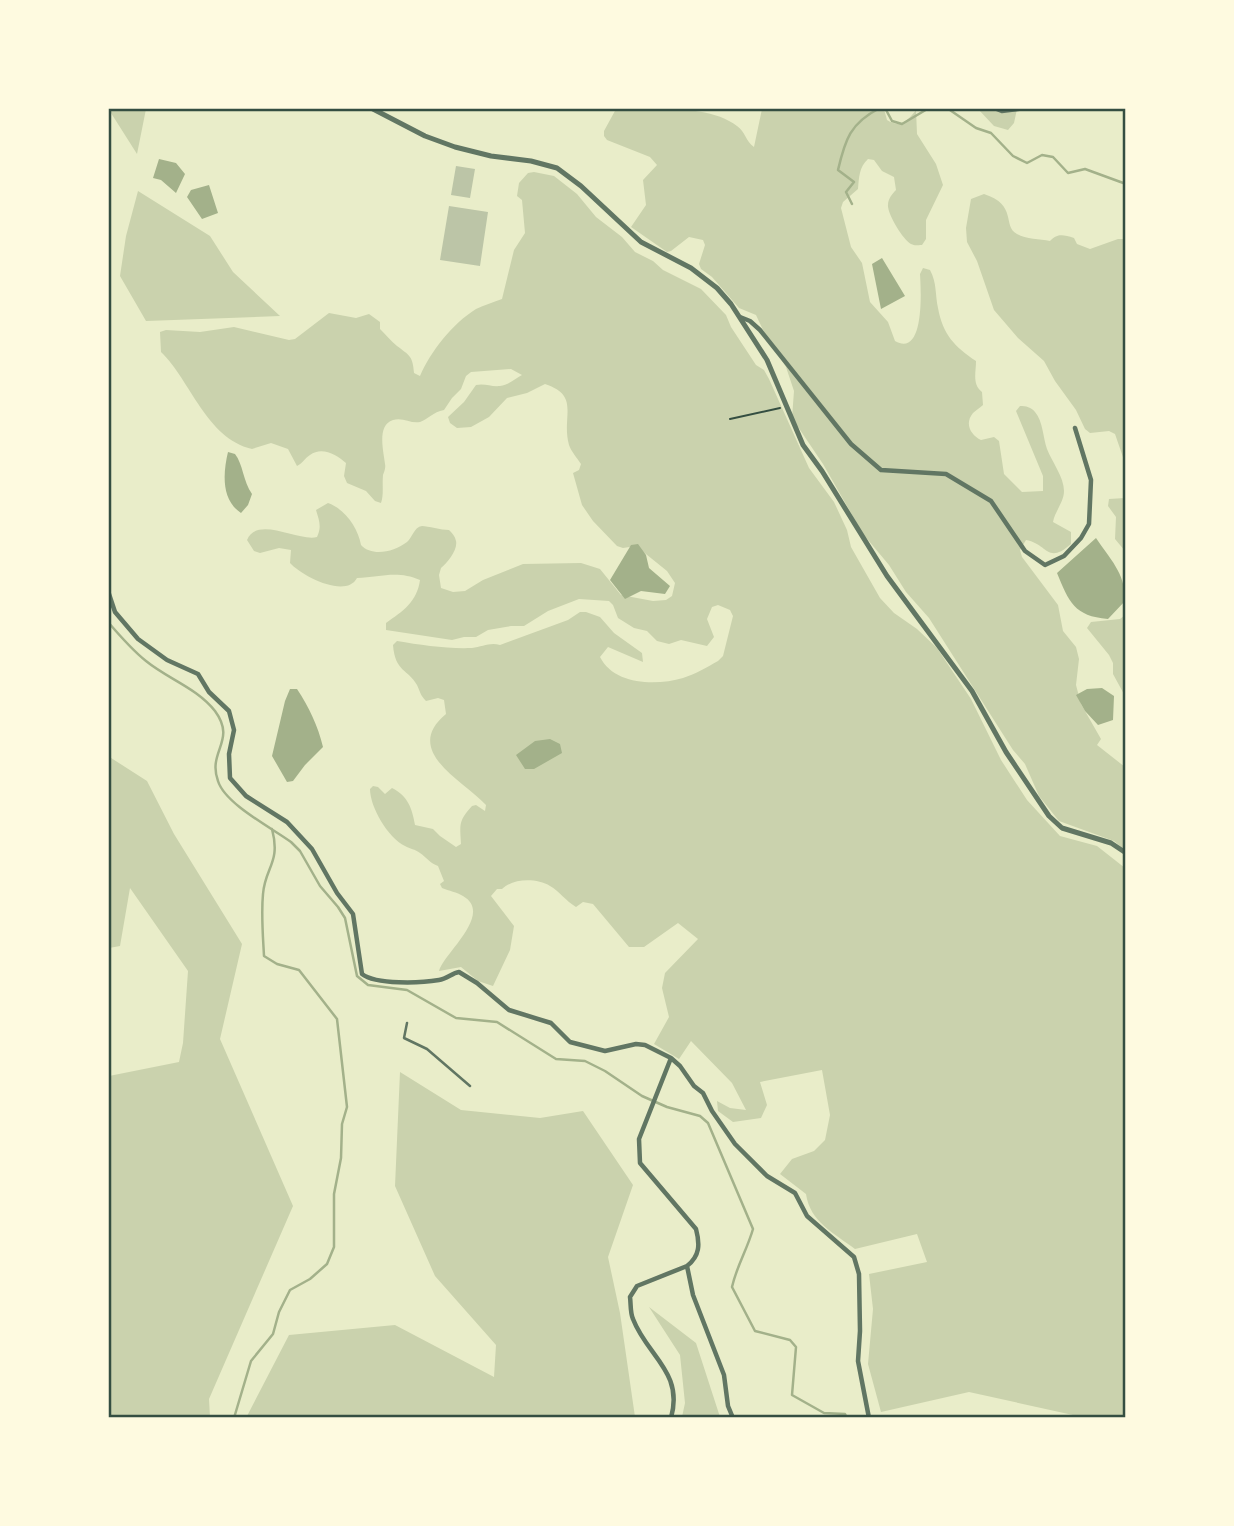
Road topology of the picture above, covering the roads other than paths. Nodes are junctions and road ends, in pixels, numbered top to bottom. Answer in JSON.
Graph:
{"nodes":[{"id":1,"x":371,"y":108,"type":"edge"},
{"id":2,"x":992,"y":108,"type":"edge"},
{"id":3,"x":1033,"y":108,"type":"edge"},
{"id":4,"x":739,"y":317,"type":"junction"},
{"id":5,"x":1074,"y":428,"type":"dead end"},
{"id":6,"x":108,"y":591,"type":"edge"},
{"id":7,"x":1125,"y":853,"type":"edge"},
{"id":8,"x":407,"y":1023,"type":"dead end"},
{"id":9,"x":671,"y":1058,"type":"junction"},
{"id":10,"x":470,"y":1086,"type":"dead end"},
{"id":11,"x":687,"y":1266,"type":"junction"},
{"id":12,"x":671,"y":1418,"type":"edge"},
{"id":13,"x":733,"y":1418,"type":"edge"},
{"id":14,"x":869,"y":1418,"type":"edge"}],
"edges":[{"from":1,"to":4,"type":"street"},
{"from":2,"to":3,"type":"lane"},
{"from":4,"to":5,"type":"street"},
{"from":4,"to":7,"type":"street"},
{"from":6,"to":9,"type":"street"},
{"from":8,"to":10,"type":"lane"},
{"from":9,"to":11,"type":"street"},
{"from":9,"to":14,"type":"street"},
{"from":11,"to":12,"type":"street"},
{"from":11,"to":13,"type":"street"}]}
